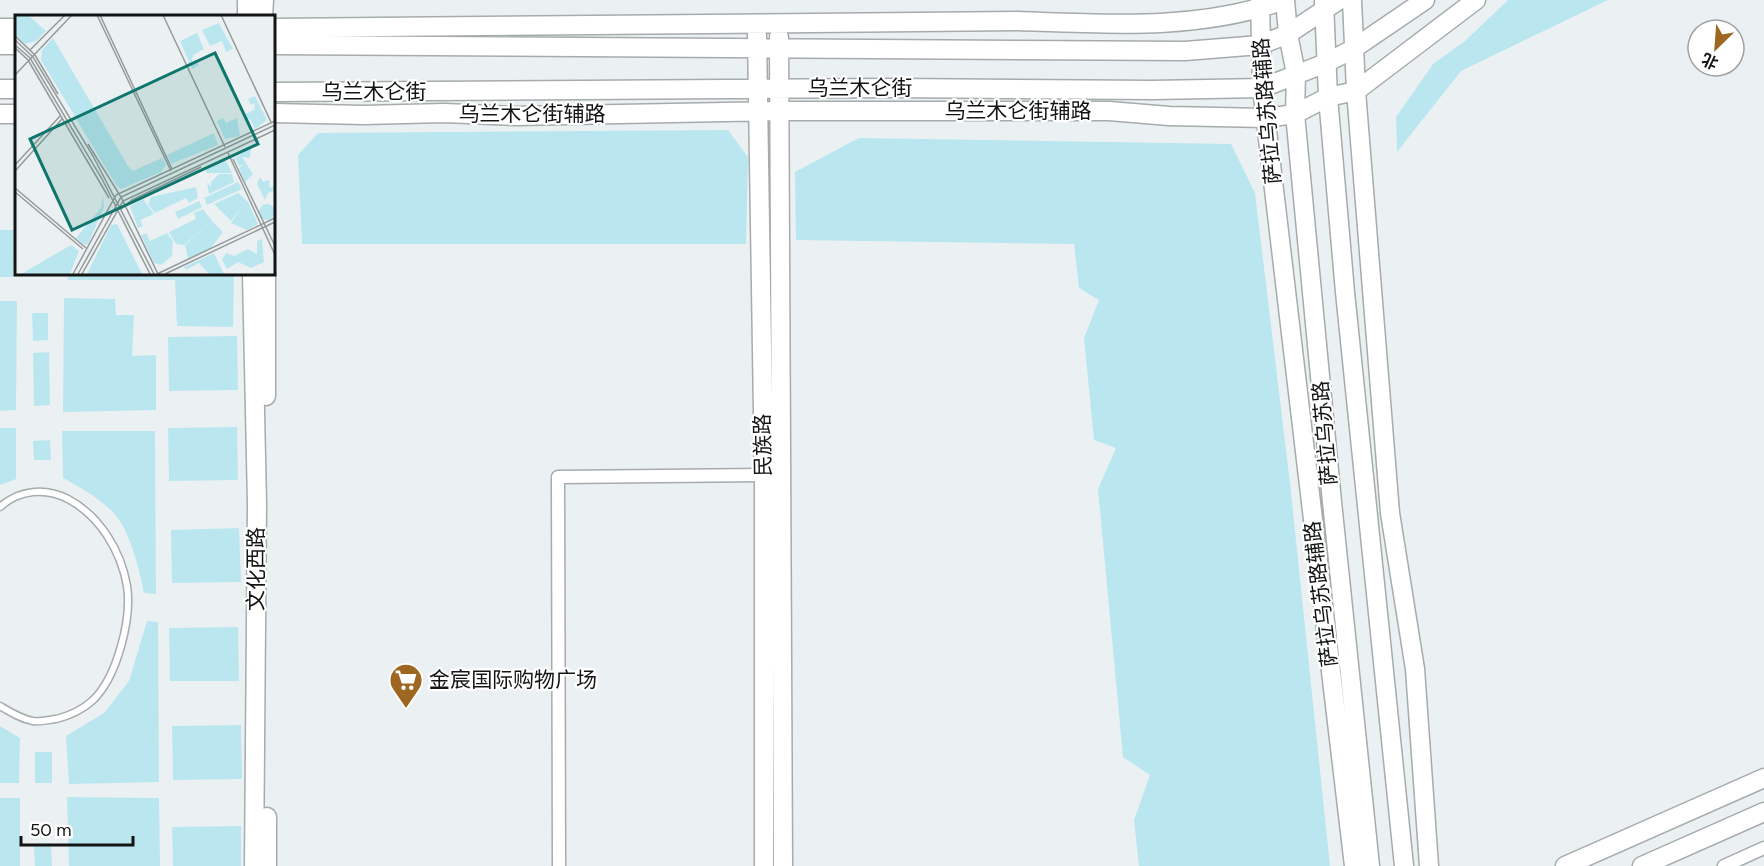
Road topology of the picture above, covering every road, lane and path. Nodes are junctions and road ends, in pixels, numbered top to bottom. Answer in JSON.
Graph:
{"nodes":[{"id":1,"x":264,"y":0,"type":"edge"},
{"id":2,"x":1285,"y":0,"type":"edge"},
{"id":3,"x":1352,"y":0,"type":"edge"},
{"id":4,"x":1425,"y":0,"type":"edge"},
{"id":5,"x":1476,"y":0,"type":"edge"},
{"id":6,"x":1329,"y":3,"type":"edge"},
{"id":7,"x":1260,"y":4,"type":"edge"},
{"id":8,"x":263,"y":15,"type":"edge"},
{"id":9,"x":755,"y":24,"type":"junction"},
{"id":10,"x":778,"y":24,"type":"junction"},
{"id":11,"x":274,"y":28,"type":"edge"},
{"id":12,"x":1288,"y":34,"type":"junction"},
{"id":13,"x":274,"y":45,"type":"edge"},
{"id":14,"x":1260,"y":45,"type":"junction"},
{"id":15,"x":758,"y":47,"type":"junction"},
{"id":16,"x":779,"y":49,"type":"junction"},
{"id":17,"x":1353,"y":49,"type":"junction"},
{"id":18,"x":1326,"y":63,"type":"junction"},
{"id":19,"x":1296,"y":74,"type":"junction"},
{"id":20,"x":778,"y":88,"type":"junction"},
{"id":21,"x":1262,"y":88,"type":"junction"},
{"id":22,"x":758,"y":89,"type":"junction"},
{"id":23,"x":274,"y":92,"type":"edge"},
{"id":24,"x":1356,"y":92,"type":"junction"},
{"id":25,"x":1328,"y":97,"type":"junction"},
{"id":26,"x":778,"y":111,"type":"junction"},
{"id":27,"x":757,"y":112,"type":"junction"},
{"id":28,"x":274,"y":113,"type":"edge"},
{"id":29,"x":1295,"y":114,"type":"junction"},
{"id":30,"x":1265,"y":118,"type":"junction"},
{"id":31,"x":252,"y":274,"type":"edge"},
{"id":32,"x":266,"y":274,"type":"edge"},
{"id":33,"x":773,"y":475,"type":"junction"},
{"id":34,"x":0,"y":507,"type":"edge"},
{"id":35,"x":0,"y":706,"type":"edge"},
{"id":36,"x":1764,"y":778,"type":"edge"},
{"id":37,"x":1764,"y":812,"type":"edge"},
{"id":38,"x":1764,"y":848,"type":"edge"},
{"id":39,"x":254,"y":866,"type":"edge"},
{"id":40,"x":267,"y":866,"type":"edge"},
{"id":41,"x":559,"y":866,"type":"edge"},
{"id":42,"x":764,"y":866,"type":"edge"},
{"id":43,"x":783,"y":866,"type":"edge"},
{"id":44,"x":1354,"y":866,"type":"edge"},
{"id":45,"x":1370,"y":866,"type":"edge"},
{"id":46,"x":1404,"y":866,"type":"edge"},
{"id":47,"x":1428,"y":866,"type":"edge"},
{"id":48,"x":1565,"y":866,"type":"edge"},
{"id":49,"x":1642,"y":866,"type":"edge"},
{"id":50,"x":1724,"y":866,"type":"edge"}],
"edges":[{"from":1,"to":8,"type":"street"},
{"from":2,"to":7,"type":"street"},
{"from":2,"to":12,"type":"street","name":"萨拉乌苏路"},
{"from":3,"to":17,"type":"street"},
{"from":4,"to":17,"type":"street","name":"乌兰木仑街"},
{"from":5,"to":24,"type":"street","name":"乌兰木仑街辅路"},
{"from":6,"to":12,"type":"street","name":"乌兰木仑街"},
{"from":6,"to":18,"type":"street","name":"萨拉乌苏路"},
{"from":7,"to":10,"type":"street"},
{"from":7,"to":14,"type":"street","name":"萨拉乌苏路辅路"},
{"from":9,"to":10,"type":"street"},
{"from":9,"to":11,"type":"street"},
{"from":9,"to":15,"type":"street","name":"民族路"},
{"from":10,"to":16,"type":"street","name":"民族路"},
{"from":12,"to":14,"type":"street","name":"乌兰木仑街"},
{"from":12,"to":19,"type":"street","name":"萨拉乌苏路"},
{"from":13,"to":15,"type":"street","name":"乌兰木仑街"},
{"from":14,"to":16,"type":"street","name":"乌兰木仑街"},
{"from":14,"to":21,"type":"street","name":"萨拉乌苏路辅路"},
{"from":15,"to":16,"type":"street","name":"乌兰木仑街"},
{"from":15,"to":22,"type":"street","name":"民族路"},
{"from":16,"to":20,"type":"street","name":"民族路"},
{"from":17,"to":18,"type":"street","name":"乌兰木仑街"},
{"from":17,"to":24,"type":"street"},
{"from":18,"to":19,"type":"street","name":"乌兰木仑街"},
{"from":18,"to":25,"type":"street","name":"萨拉乌苏路"},
{"from":19,"to":21,"type":"street","name":"乌兰木仑街"},
{"from":19,"to":29,"type":"street","name":"萨拉乌苏路"},
{"from":20,"to":21,"type":"street","name":"乌兰木仑街"},
{"from":20,"to":22,"type":"street","name":"乌兰木仑街"},
{"from":20,"to":26,"type":"street","name":"民族路"},
{"from":21,"to":30,"type":"street","name":"萨拉乌苏路辅路"},
{"from":22,"to":23,"type":"street","name":"乌兰木仑街"},
{"from":22,"to":27,"type":"street","name":"民族路"},
{"from":24,"to":25,"type":"street","name":"乌兰木仑街辅路"},
{"from":24,"to":47,"type":"street"},
{"from":25,"to":29,"type":"street","name":"乌兰木仑街辅路"},
{"from":25,"to":46,"type":"street","name":"萨拉乌苏路"},
{"from":26,"to":27,"type":"street","name":"乌兰木仑街辅路"},
{"from":26,"to":30,"type":"street","name":"乌兰木仑街辅路"},
{"from":26,"to":33,"type":"street","name":"民族路"},
{"from":27,"to":28,"type":"street","name":"乌兰木仑街辅路"},
{"from":27,"to":33,"type":"street","name":"民族路"},
{"from":29,"to":30,"type":"street","name":"乌兰木仑街辅路"},
{"from":29,"to":45,"type":"street","name":"萨拉乌苏路"},
{"from":30,"to":44,"type":"street","name":"萨拉乌苏路辅路"},
{"from":31,"to":39,"type":"street","name":"文化西路"},
{"from":32,"to":40,"type":"street","name":"文化西路"},
{"from":33,"to":41,"type":"street"},
{"from":33,"to":42,"type":"street","name":"民族路"},
{"from":33,"to":43,"type":"street","name":"民族路"},
{"from":34,"to":35,"type":"lane"},
{"from":36,"to":48,"type":"street"},
{"from":37,"to":49,"type":"street"},
{"from":38,"to":50,"type":"street"}]}
